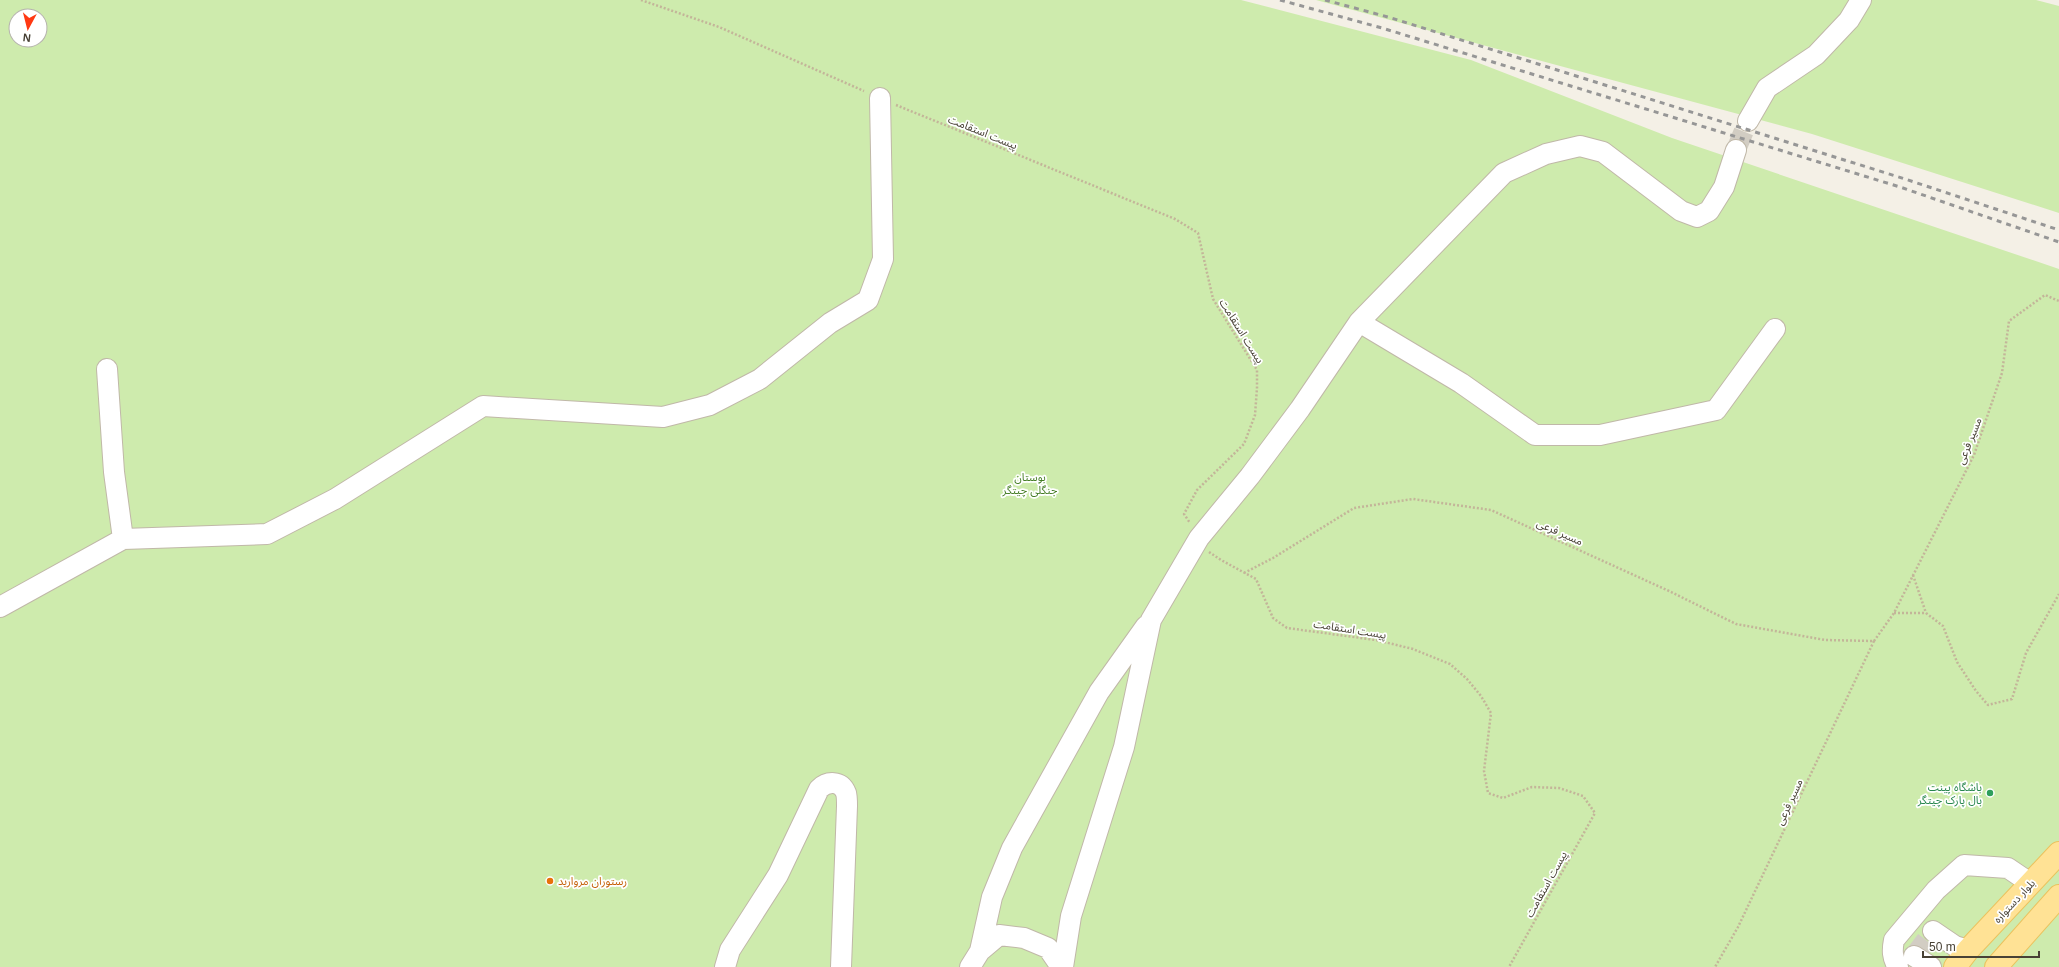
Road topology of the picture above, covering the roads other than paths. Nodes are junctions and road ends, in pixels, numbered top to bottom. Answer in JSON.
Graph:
{"nodes":[{"id":1,"x":1861,"y":0,"type":"edge"},
{"id":2,"x":880,"y":98,"type":"road end"},
{"id":3,"x":1748,"y":120,"type":"tunnel mouth"},
{"id":4,"x":1736,"y":150,"type":"tunnel mouth"},
{"id":5,"x":1359,"y":322,"type":"junction"},
{"id":6,"x":1775,"y":328,"type":"dead end"},
{"id":7,"x":106,"y":369,"type":"dead end"},
{"id":8,"x":123,"y":539,"type":"junction"},
{"id":9,"x":0,"y":607,"type":"edge"},
{"id":10,"x":1151,"y":620,"type":"junction"},
{"id":11,"x":2059,"y":853,"type":"edge"},
{"id":12,"x":2030,"y":883,"type":"junction"},
{"id":13,"x":2059,"y":896,"type":"edge"},
{"id":14,"x":1933,"y":930,"type":"dead end"},
{"id":15,"x":1968,"y":950,"type":"junction"},
{"id":16,"x":1914,"y":956,"type":"dead end"},
{"id":17,"x":975,"y":959,"type":"edge"},
{"id":18,"x":725,"y":967,"type":"edge"},
{"id":19,"x":841,"y":967,"type":"edge"},
{"id":20,"x":1062,"y":967,"type":"edge"},
{"id":21,"x":1898,"y":967,"type":"edge"},
{"id":22,"x":1931,"y":967,"type":"edge"},
{"id":23,"x":1955,"y":967,"type":"edge"},
{"id":24,"x":1996,"y":967,"type":"edge"}],
"edges":[{"from":1,"to":3,"type":"street"},
{"from":2,"to":8,"type":"street"},
{"from":4,"to":5,"type":"street"},
{"from":5,"to":6,"type":"street"},
{"from":5,"to":10,"type":"street"},
{"from":7,"to":8,"type":"street"},
{"from":8,"to":9,"type":"street"},
{"from":10,"to":17,"type":"street"},
{"from":10,"to":20,"type":"street"},
{"from":11,"to":12,"type":"main road","name":"بلوار دستواره"},
{"from":12,"to":15,"type":"main road","name":"بلوار دستواره"},
{"from":12,"to":21,"type":"street"},
{"from":13,"to":24,"type":"main road"},
{"from":14,"to":15,"type":"street"},
{"from":15,"to":23,"type":"main road","name":"بلوار دستواره"},
{"from":16,"to":22,"type":"street"},
{"from":17,"to":20,"type":"street"},
{"from":18,"to":19,"type":"street"}]}
